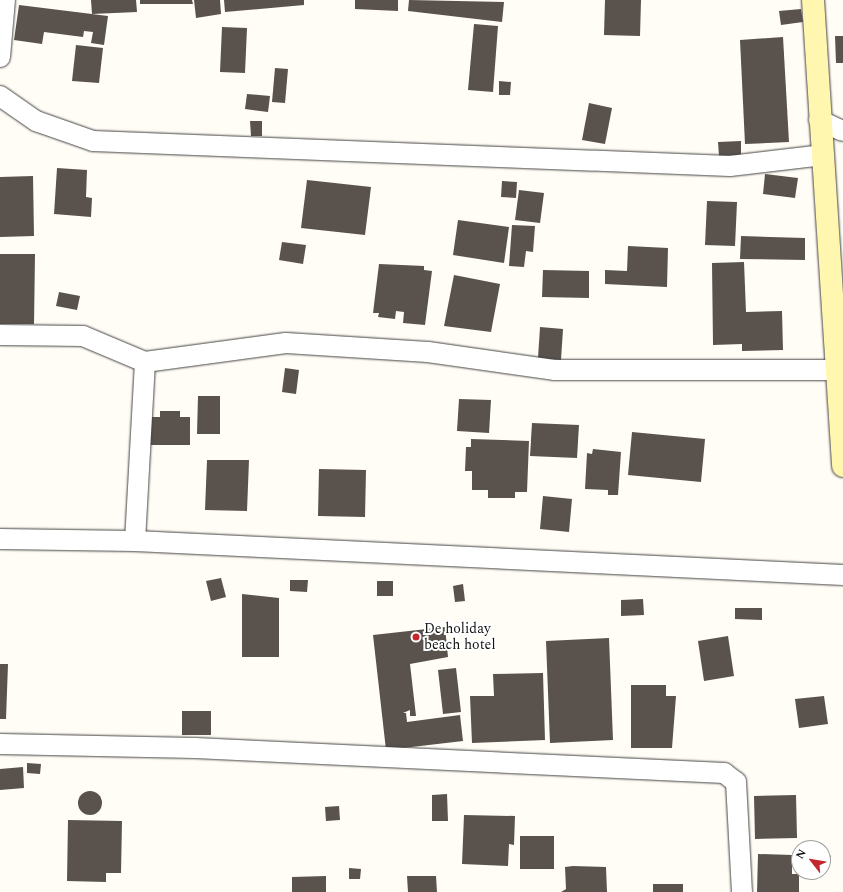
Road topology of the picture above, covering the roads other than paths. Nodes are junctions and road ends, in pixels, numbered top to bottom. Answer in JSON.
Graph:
{"nodes":[{"id":1,"x":5,"y":0,"type":"edge"},
{"id":2,"x":813,"y":0,"type":"edge"},
{"id":3,"x":0,"y":57,"type":"edge"},
{"id":4,"x":0,"y":96,"type":"edge"},
{"id":5,"x":819,"y":120,"type":"junction"},
{"id":6,"x":843,"y":131,"type":"edge"},
{"id":7,"x":823,"y":155,"type":"junction"},
{"id":8,"x":0,"y":335,"type":"edge"},
{"id":9,"x":145,"y":362,"type":"junction"},
{"id":10,"x":837,"y":370,"type":"junction"},
{"id":11,"x":843,"y":466,"type":"edge"},
{"id":12,"x":0,"y":539,"type":"edge"},
{"id":13,"x":135,"y":541,"type":"junction"},
{"id":14,"x":843,"y":575,"type":"edge"},
{"id":15,"x":0,"y":744,"type":"edge"},
{"id":16,"x":742,"y":892,"type":"edge"}],
"edges":[{"from":1,"to":3,"type":"street"},
{"from":2,"to":5,"type":"street"},
{"from":4,"to":7,"type":"street"},
{"from":5,"to":6,"type":"street"},
{"from":5,"to":7,"type":"street"},
{"from":7,"to":10,"type":"street"},
{"from":8,"to":9,"type":"street"},
{"from":9,"to":10,"type":"street"},
{"from":9,"to":13,"type":"street"},
{"from":10,"to":11,"type":"street"},
{"from":12,"to":13,"type":"street"},
{"from":13,"to":14,"type":"street"},
{"from":15,"to":16,"type":"street"}]}
